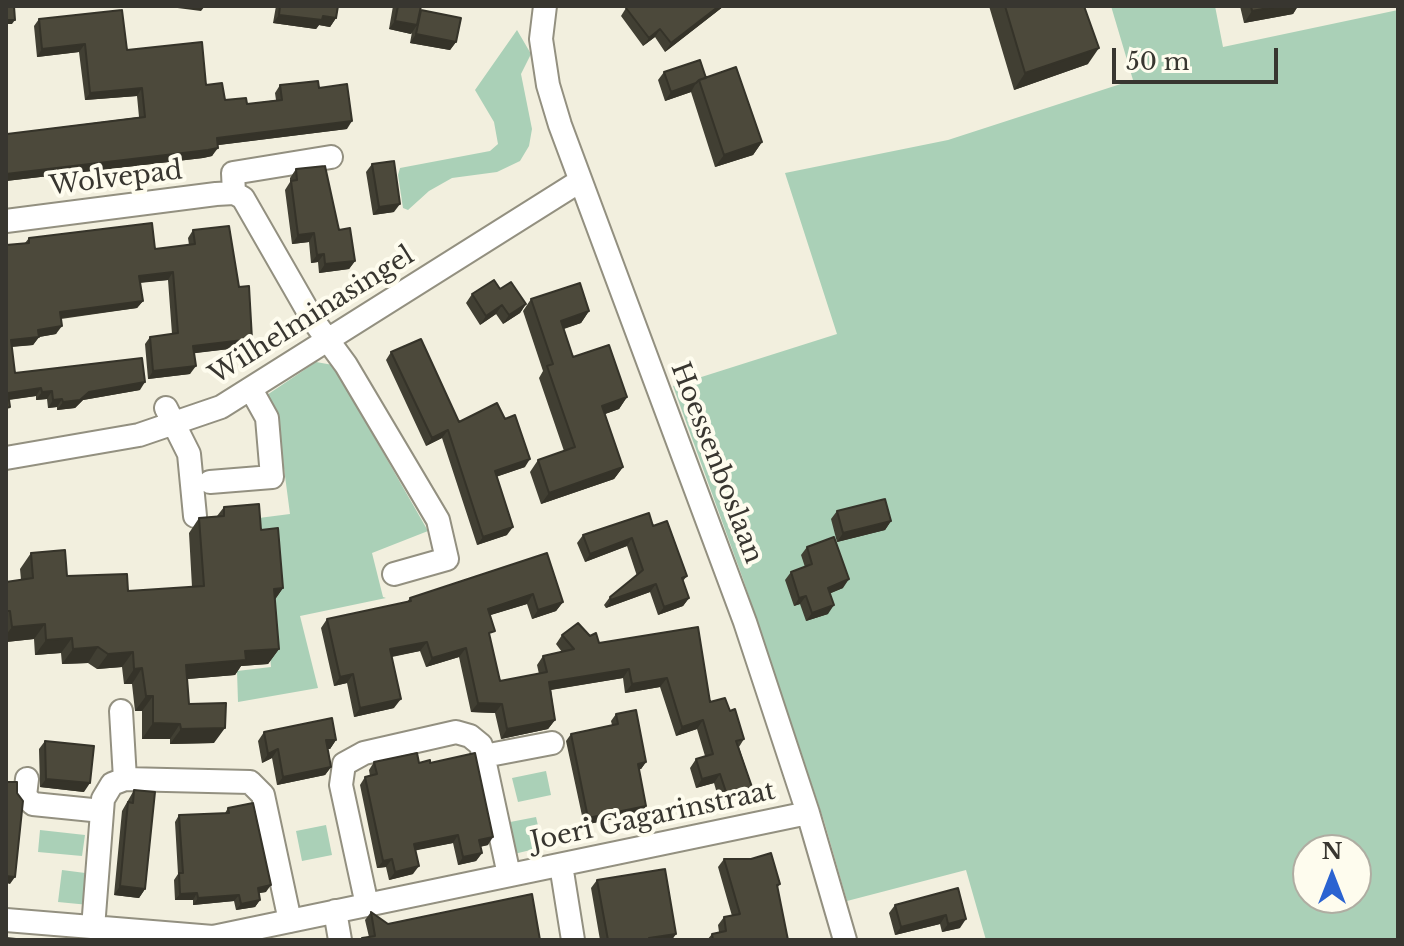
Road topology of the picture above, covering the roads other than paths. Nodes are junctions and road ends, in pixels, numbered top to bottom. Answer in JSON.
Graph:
{"nodes":[{"id":1,"x":545,"y":6,"type":"edge"},
{"id":2,"x":331,"y":157,"type":"dead end"},
{"id":3,"x":580,"y":181,"type":"junction"},
{"id":4,"x":234,"y":193,"type":"junction"},
{"id":5,"x":6,"y":221,"type":"edge"},
{"id":6,"x":330,"y":342,"type":"junction"},
{"id":7,"x":252,"y":391,"type":"junction"},
{"id":8,"x":170,"y":416,"type":"junction"},
{"id":9,"x":6,"y":458,"type":"edge"},
{"id":10,"x":210,"y":482,"type":"dead end"},
{"id":11,"x":195,"y":516,"type":"dead end"},
{"id":12,"x":394,"y":574,"type":"dead end"},
{"id":13,"x":121,"y":711,"type":"dead end"},
{"id":14,"x":552,"y":743,"type":"dead end"},
{"id":15,"x":484,"y":756,"type":"junction"},
{"id":16,"x":27,"y":779,"type":"dead end"},
{"id":17,"x":125,"y":779,"type":"junction"},
{"id":18,"x":102,"y":811,"type":"junction"},
{"id":19,"x":808,"y":813,"type":"junction"},
{"id":20,"x":561,"y":865,"type":"junction"},
{"id":21,"x":509,"y":875,"type":"junction"},
{"id":22,"x":367,"y":905,"type":"junction"},
{"id":23,"x":335,"y":911,"type":"junction"},
{"id":24,"x":6,"y":920,"type":"edge"},
{"id":25,"x":290,"y":921,"type":"junction"},
{"id":26,"x":93,"y":928,"type":"junction"},
{"id":27,"x":161,"y":938,"type":"edge"},
{"id":28,"x":340,"y":940,"type":"edge"},
{"id":29,"x":573,"y":940,"type":"edge"},
{"id":30,"x":845,"y":940,"type":"edge"}],
"edges":[{"from":1,"to":3,"type":"street","name":"Hoessenboslaan"},
{"from":2,"to":4,"type":"street"},
{"from":3,"to":6,"type":"street","name":"Wilhelminasingel"},
{"from":3,"to":19,"type":"street","name":"Hoessenboslaan"},
{"from":4,"to":5,"type":"street","name":"Wolvepad"},
{"from":4,"to":6,"type":"street"},
{"from":6,"to":7,"type":"street","name":"Wilhelminasingel"},
{"from":6,"to":12,"type":"street"},
{"from":7,"to":8,"type":"street","name":"Wilhelminasingel"},
{"from":7,"to":10,"type":"street"},
{"from":8,"to":9,"type":"street","name":"Wilhelminasingel"},
{"from":8,"to":11,"type":"street"},
{"from":13,"to":17,"type":"street"},
{"from":14,"to":15,"type":"street"},
{"from":15,"to":21,"type":"street","name":"Joeri Gagarinstraat"},
{"from":15,"to":22,"type":"street"},
{"from":16,"to":18,"type":"street"},
{"from":17,"to":18,"type":"street"},
{"from":17,"to":25,"type":"street"},
{"from":18,"to":26,"type":"street"},
{"from":19,"to":20,"type":"street","name":"Joeri Gagarinstraat"},
{"from":19,"to":30,"type":"street","name":"Hoessenboslaan"},
{"from":20,"to":21,"type":"street","name":"Joeri Gagarinstraat"},
{"from":20,"to":29,"type":"street"},
{"from":21,"to":22,"type":"street","name":"Joeri Gagarinstraat"},
{"from":22,"to":23,"type":"street","name":"Joeri Gagarinstraat"},
{"from":23,"to":25,"type":"street","name":"Joeri Gagarinstraat"},
{"from":23,"to":28,"type":"street"},
{"from":24,"to":26,"type":"street","name":"Joeri Gagarinstraat"},
{"from":25,"to":27,"type":"street","name":"Joeri Gagarinstraat"},
{"from":26,"to":27,"type":"street","name":"Joeri Gagarinstraat"}]}
